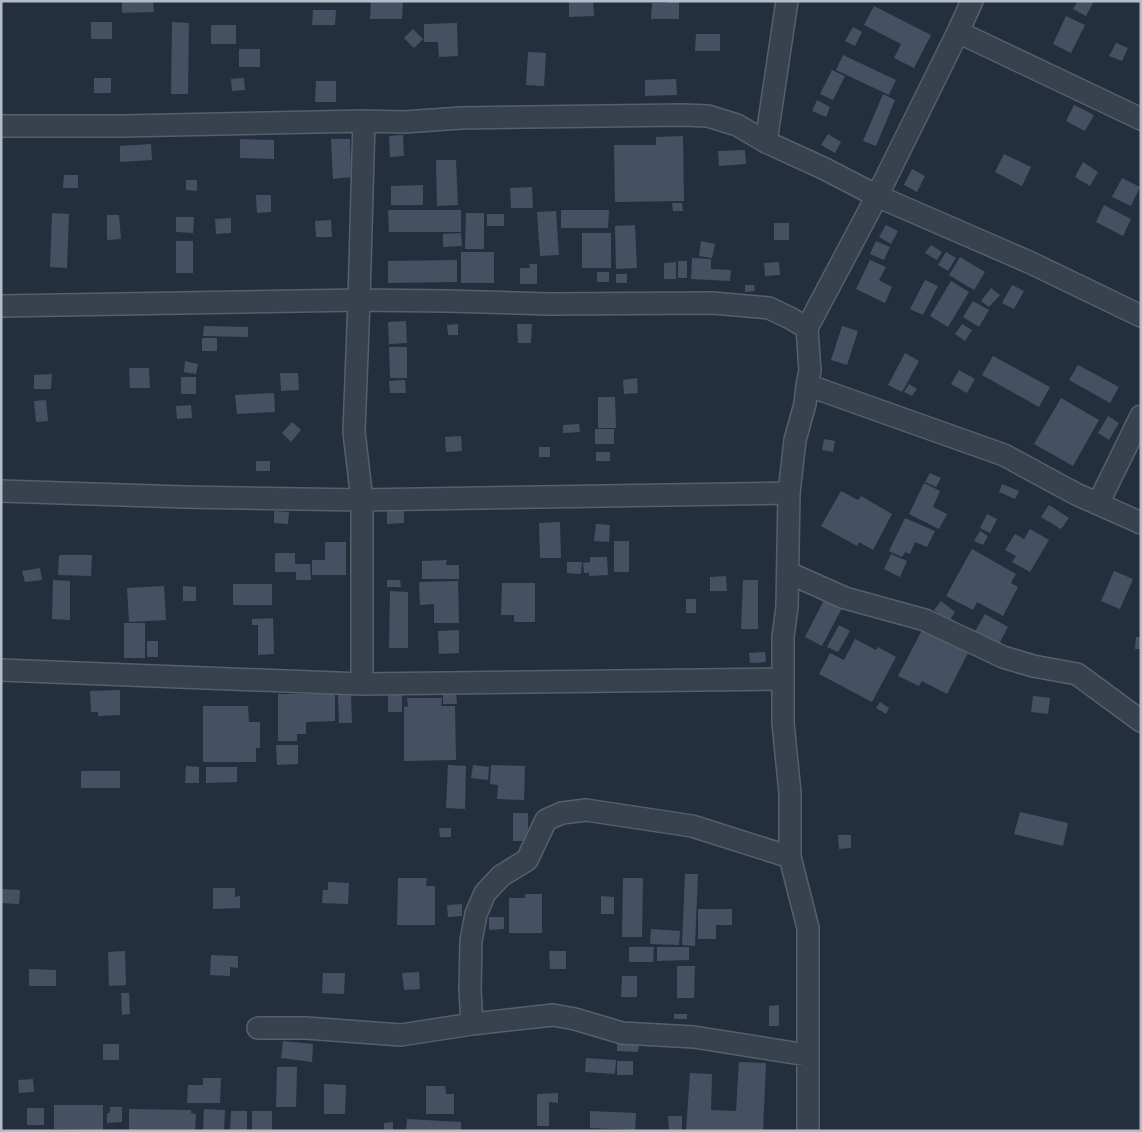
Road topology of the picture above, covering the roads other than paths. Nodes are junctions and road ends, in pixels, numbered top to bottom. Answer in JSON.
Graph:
{"nodes":[{"id":1,"x":787,"y":1,"type":"edge"},
{"id":2,"x":972,"y":1,"type":"edge"},
{"id":3,"x":958,"y":32,"type":"junction"},
{"id":4,"x":1141,"y":119,"type":"edge"},
{"id":5,"x":364,"y":121,"type":"junction"},
{"id":6,"x":1,"y":126,"type":"edge"},
{"id":7,"x":766,"y":142,"type":"junction"},
{"id":8,"x":877,"y":196,"type":"junction"},
{"id":9,"x":359,"y":300,"type":"junction"},
{"id":10,"x":1,"y":306,"type":"edge"},
{"id":11,"x":1141,"y":316,"type":"edge"},
{"id":12,"x":807,"y":328,"type":"junction"},
{"id":13,"x":807,"y":385,"type":"junction"},
{"id":14,"x":1141,"y":416,"type":"edge"},
{"id":15,"x":1,"y":491,"type":"edge"},
{"id":16,"x":789,"y":493,"type":"junction"},
{"id":17,"x":362,"y":500,"type":"junction"},
{"id":18,"x":1098,"y":504,"type":"junction"},
{"id":19,"x":1141,"y":523,"type":"edge"},
{"id":20,"x":788,"y":573,"type":"junction"},
{"id":21,"x":1,"y":670,"type":"edge"},
{"id":22,"x":783,"y":679,"type":"junction"},
{"id":23,"x":362,"y":684,"type":"junction"},
{"id":24,"x":1141,"y":721,"type":"edge"},
{"id":25,"x":790,"y":857,"type":"junction"},
{"id":26,"x":472,"y":1024,"type":"junction"},
{"id":27,"x":258,"y":1028,"type":"dead end"},
{"id":28,"x":807,"y":1055,"type":"junction"},
{"id":29,"x":808,"y":1131,"type":"edge"}],
"edges":[{"from":1,"to":7,"type":"street"},
{"from":2,"to":3,"type":"street"},
{"from":3,"to":4,"type":"street"},
{"from":3,"to":8,"type":"street"},
{"from":5,"to":6,"type":"street"},
{"from":5,"to":7,"type":"street"},
{"from":5,"to":9,"type":"street"},
{"from":7,"to":8,"type":"street"},
{"from":8,"to":11,"type":"street"},
{"from":8,"to":12,"type":"street"},
{"from":9,"to":10,"type":"street"},
{"from":9,"to":12,"type":"street"},
{"from":9,"to":17,"type":"street"},
{"from":12,"to":13,"type":"street"},
{"from":13,"to":16,"type":"street"},
{"from":13,"to":18,"type":"street"},
{"from":14,"to":18,"type":"street"},
{"from":15,"to":17,"type":"street"},
{"from":16,"to":17,"type":"street"},
{"from":16,"to":20,"type":"street"},
{"from":17,"to":23,"type":"street"},
{"from":18,"to":19,"type":"street"},
{"from":20,"to":22,"type":"street"},
{"from":20,"to":24,"type":"street"},
{"from":21,"to":23,"type":"street"},
{"from":22,"to":23,"type":"street"},
{"from":22,"to":25,"type":"street"},
{"from":25,"to":26,"type":"street"},
{"from":25,"to":28,"type":"street"},
{"from":26,"to":27,"type":"street"},
{"from":26,"to":28,"type":"street"},
{"from":28,"to":29,"type":"street"}]}
